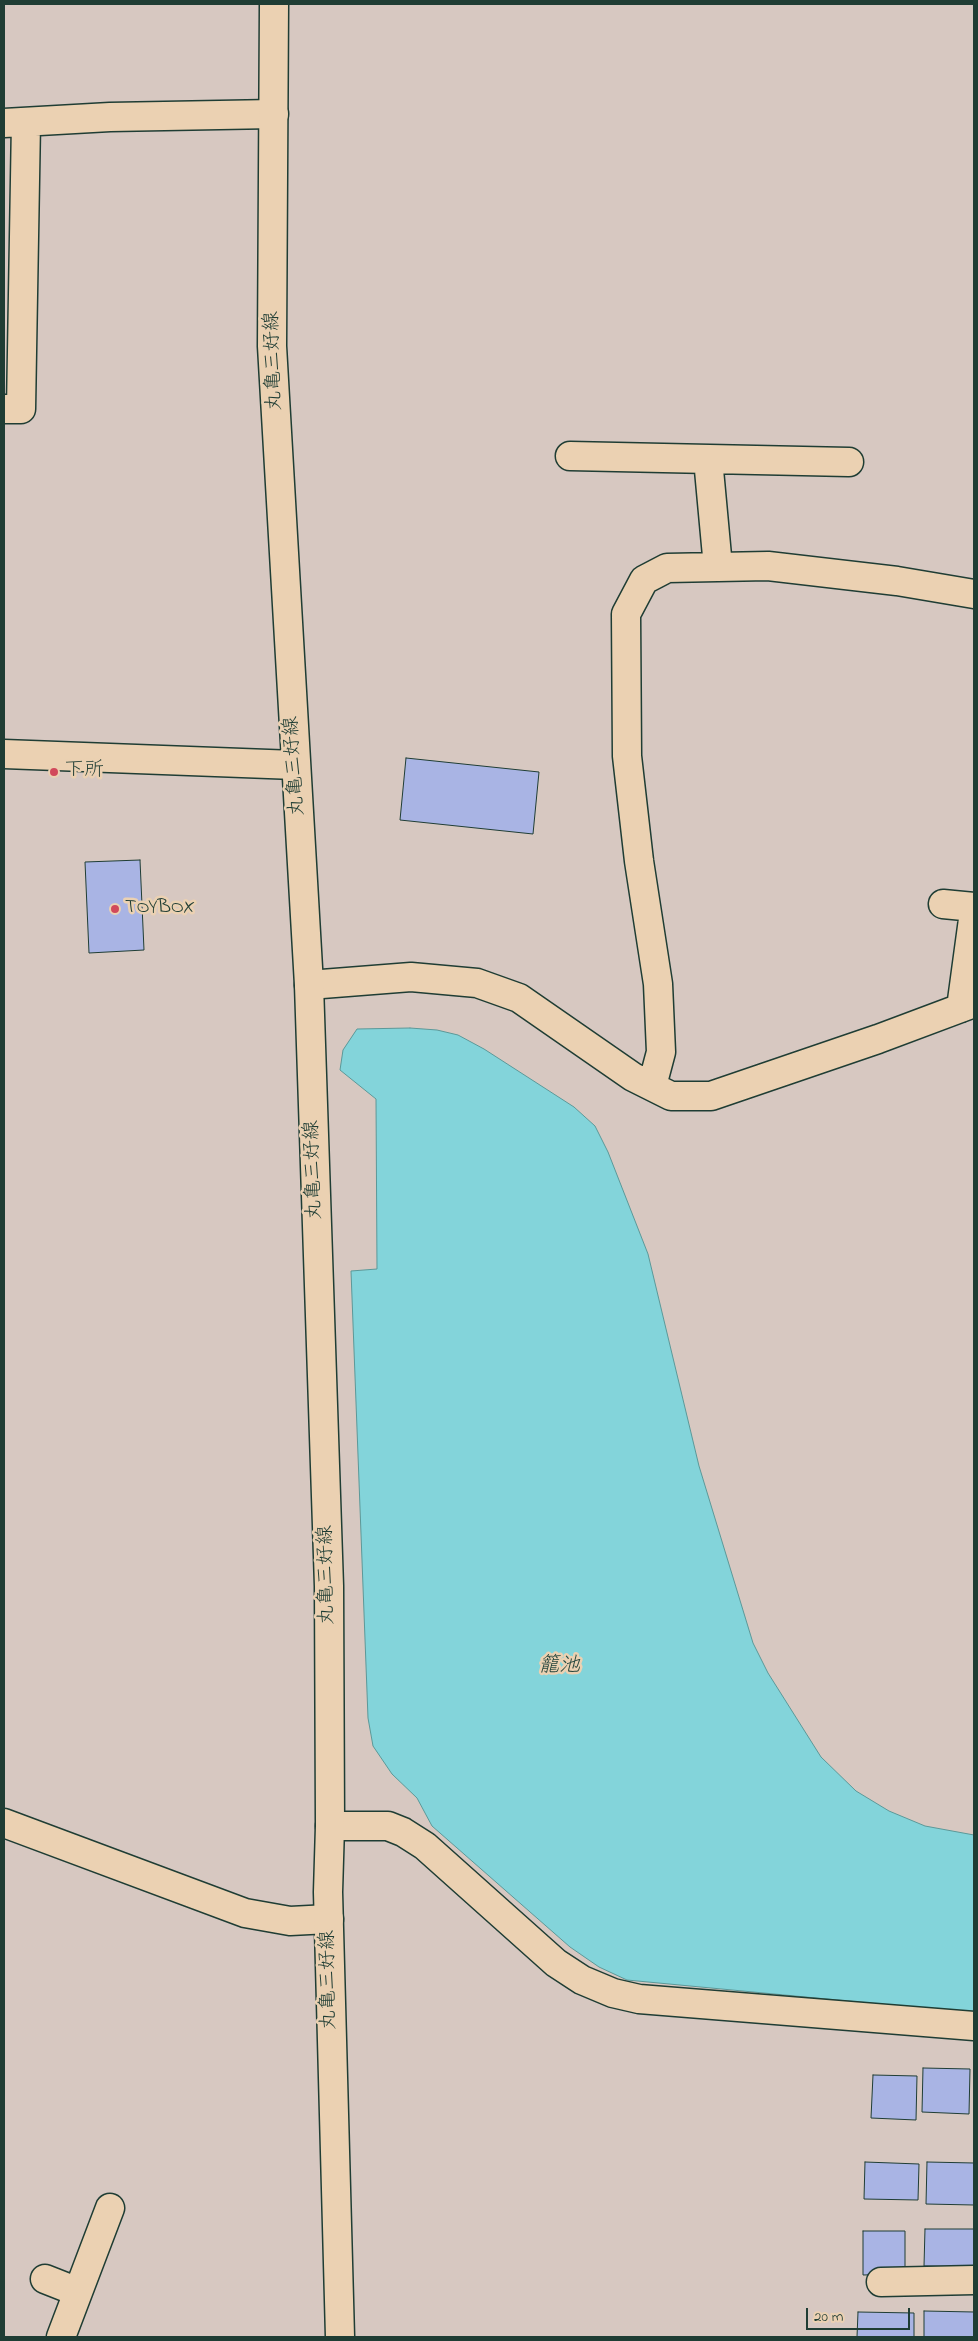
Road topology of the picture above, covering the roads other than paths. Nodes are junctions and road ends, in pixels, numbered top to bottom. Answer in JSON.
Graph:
{"nodes":[{"id":1,"x":274,"y":4,"type":"edge"},
{"id":2,"x":274,"y":114,"type":"junction"},
{"id":3,"x":15,"y":123,"type":"edge"},
{"id":4,"x":4,"y":409,"type":"edge"},
{"id":5,"x":570,"y":456,"type":"dead end"},
{"id":6,"x":708,"y":459,"type":"junction"},
{"id":7,"x":849,"y":462,"type":"dead end"},
{"id":8,"x":718,"y":567,"type":"junction"},
{"id":9,"x":974,"y":594,"type":"edge"},
{"id":10,"x":4,"y":754,"type":"edge"},
{"id":11,"x":295,"y":765,"type":"junction"},
{"id":12,"x":943,"y":904,"type":"dead end"},
{"id":13,"x":974,"y":907,"type":"edge"},
{"id":14,"x":974,"y":912,"type":"edge"},
{"id":15,"x":309,"y":985,"type":"junction"},
{"id":16,"x":967,"y":1006,"type":"edge"},
{"id":17,"x":652,"y":1086,"type":"junction"},
{"id":18,"x":4,"y":1824,"type":"edge"},
{"id":19,"x":330,"y":1826,"type":"junction"},
{"id":20,"x":329,"y":1919,"type":"junction"},
{"id":21,"x":974,"y":2026,"type":"edge"},
{"id":22,"x":110,"y":2208,"type":"dead end"},
{"id":23,"x":45,"y":2279,"type":"dead end"},
{"id":24,"x":974,"y":2280,"type":"edge"},
{"id":25,"x":881,"y":2282,"type":"dead end"},
{"id":26,"x":78,"y":2292,"type":"junction"},
{"id":27,"x":61,"y":2337,"type":"edge"},
{"id":28,"x":340,"y":2337,"type":"edge"}],
"edges":[{"from":1,"to":2,"type":"street","name":"丸亀三好線"},
{"from":2,"to":3,"type":"street"},
{"from":2,"to":11,"type":"street","name":"丸亀三好線"},
{"from":3,"to":4,"type":"street"},
{"from":5,"to":6,"type":"street"},
{"from":6,"to":7,"type":"street"},
{"from":6,"to":8,"type":"street"},
{"from":8,"to":9,"type":"street"},
{"from":8,"to":17,"type":"street"},
{"from":10,"to":11,"type":"street"},
{"from":11,"to":15,"type":"street","name":"丸亀三好線"},
{"from":12,"to":13,"type":"street"},
{"from":14,"to":16,"type":"street"},
{"from":15,"to":17,"type":"street"},
{"from":15,"to":19,"type":"street","name":"丸亀三好線"},
{"from":16,"to":17,"type":"street"},
{"from":18,"to":20,"type":"street"},
{"from":19,"to":20,"type":"street","name":"丸亀三好線"},
{"from":19,"to":21,"type":"street"},
{"from":20,"to":28,"type":"street","name":"丸亀三好線"},
{"from":22,"to":26,"type":"street"},
{"from":23,"to":26,"type":"street"},
{"from":24,"to":25,"type":"street"},
{"from":26,"to":27,"type":"street"}]}
